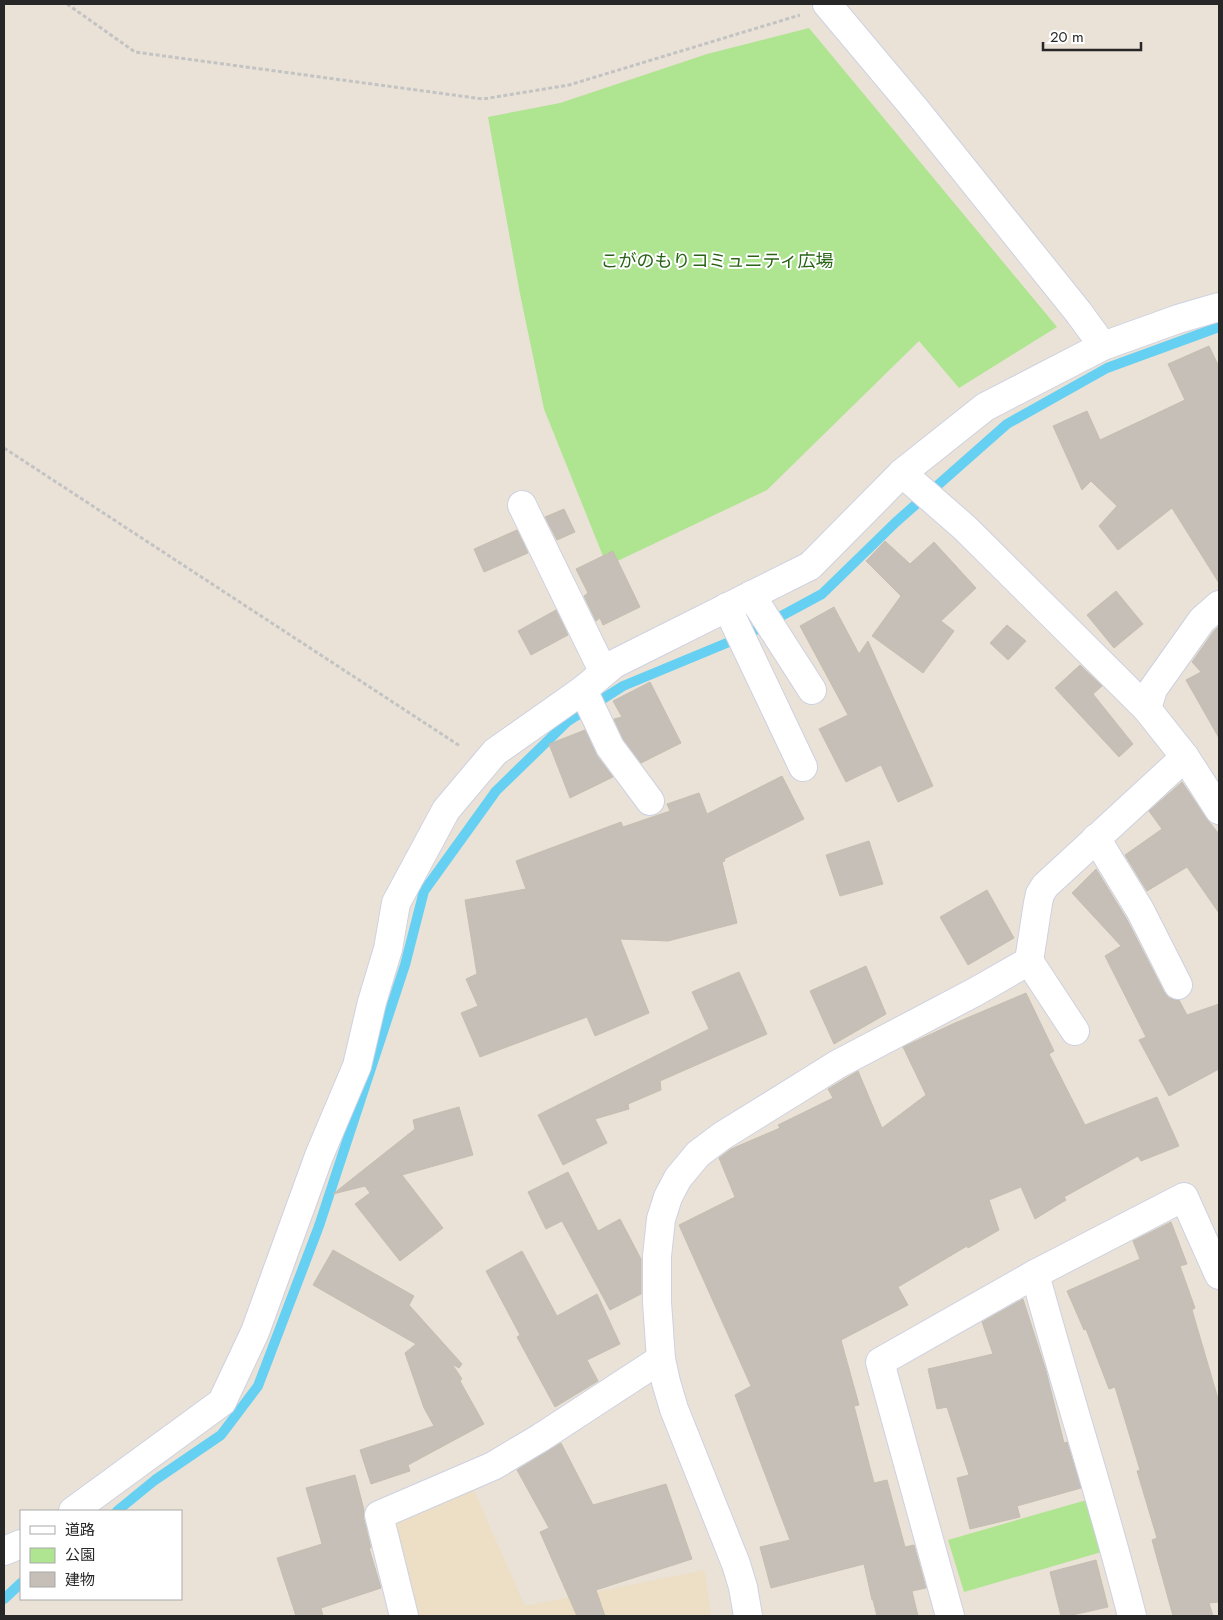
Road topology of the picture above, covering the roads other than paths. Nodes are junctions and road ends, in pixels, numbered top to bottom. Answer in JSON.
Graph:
{"nodes":[{"id":1,"x":828,"y":5,"type":"edge"},
{"id":2,"x":1219,"y":307,"type":"edge"},
{"id":3,"x":1103,"y":346,"type":"junction"},
{"id":4,"x":906,"y":477,"type":"junction"},
{"id":5,"x":522,"y":505,"type":"dead end"},
{"id":6,"x":754,"y":600,"type":"junction"},
{"id":7,"x":1219,"y":605,"type":"edge"},
{"id":8,"x":729,"y":612,"type":"junction"},
{"id":9,"x":603,"y":671,"type":"junction"},
{"id":10,"x":583,"y":690,"type":"junction"},
{"id":11,"x":812,"y":690,"type":"dead end"},
{"id":12,"x":1147,"y":709,"type":"junction"},
{"id":13,"x":1185,"y":757,"type":"junction"},
{"id":14,"x":803,"y":767,"type":"dead end"},
{"id":15,"x":650,"y":801,"type":"dead end"},
{"id":16,"x":1219,"y":810,"type":"edge"},
{"id":17,"x":1096,"y":838,"type":"junction"},
{"id":18,"x":1029,"y":960,"type":"junction"},
{"id":19,"x":1178,"y":985,"type":"dead end"},
{"id":20,"x":1075,"y":1031,"type":"dead end"},
{"id":21,"x":1035,"y":1274,"type":"junction"},
{"id":22,"x":1219,"y":1275,"type":"edge"},
{"id":23,"x":661,"y":1359,"type":"junction"},
{"id":24,"x":75,"y":1510,"type":"edge"},
{"id":25,"x":20,"y":1544,"type":"edge"},
{"id":26,"x":4,"y":1551,"type":"edge"},
{"id":27,"x":404,"y":1616,"type":"edge"},
{"id":28,"x":748,"y":1616,"type":"edge"},
{"id":29,"x":950,"y":1616,"type":"edge"},
{"id":30,"x":1132,"y":1616,"type":"edge"}],
"edges":[{"from":1,"to":3,"type":"street"},
{"from":2,"to":3,"type":"street"},
{"from":3,"to":4,"type":"street"},
{"from":4,"to":6,"type":"street"},
{"from":4,"to":12,"type":"street"},
{"from":5,"to":9,"type":"street"},
{"from":6,"to":8,"type":"street"},
{"from":6,"to":11,"type":"street"},
{"from":7,"to":12,"type":"street"},
{"from":8,"to":9,"type":"street"},
{"from":8,"to":14,"type":"street"},
{"from":9,"to":10,"type":"street"},
{"from":10,"to":15,"type":"street"},
{"from":10,"to":24,"type":"street"},
{"from":12,"to":13,"type":"street"},
{"from":13,"to":16,"type":"street"},
{"from":13,"to":17,"type":"street"},
{"from":17,"to":18,"type":"street"},
{"from":17,"to":19,"type":"street"},
{"from":18,"to":20,"type":"street"},
{"from":18,"to":23,"type":"street"},
{"from":21,"to":22,"type":"street"},
{"from":21,"to":29,"type":"street"},
{"from":21,"to":30,"type":"street"},
{"from":23,"to":27,"type":"street"},
{"from":23,"to":28,"type":"street"},
{"from":25,"to":26,"type":"street"}]}
